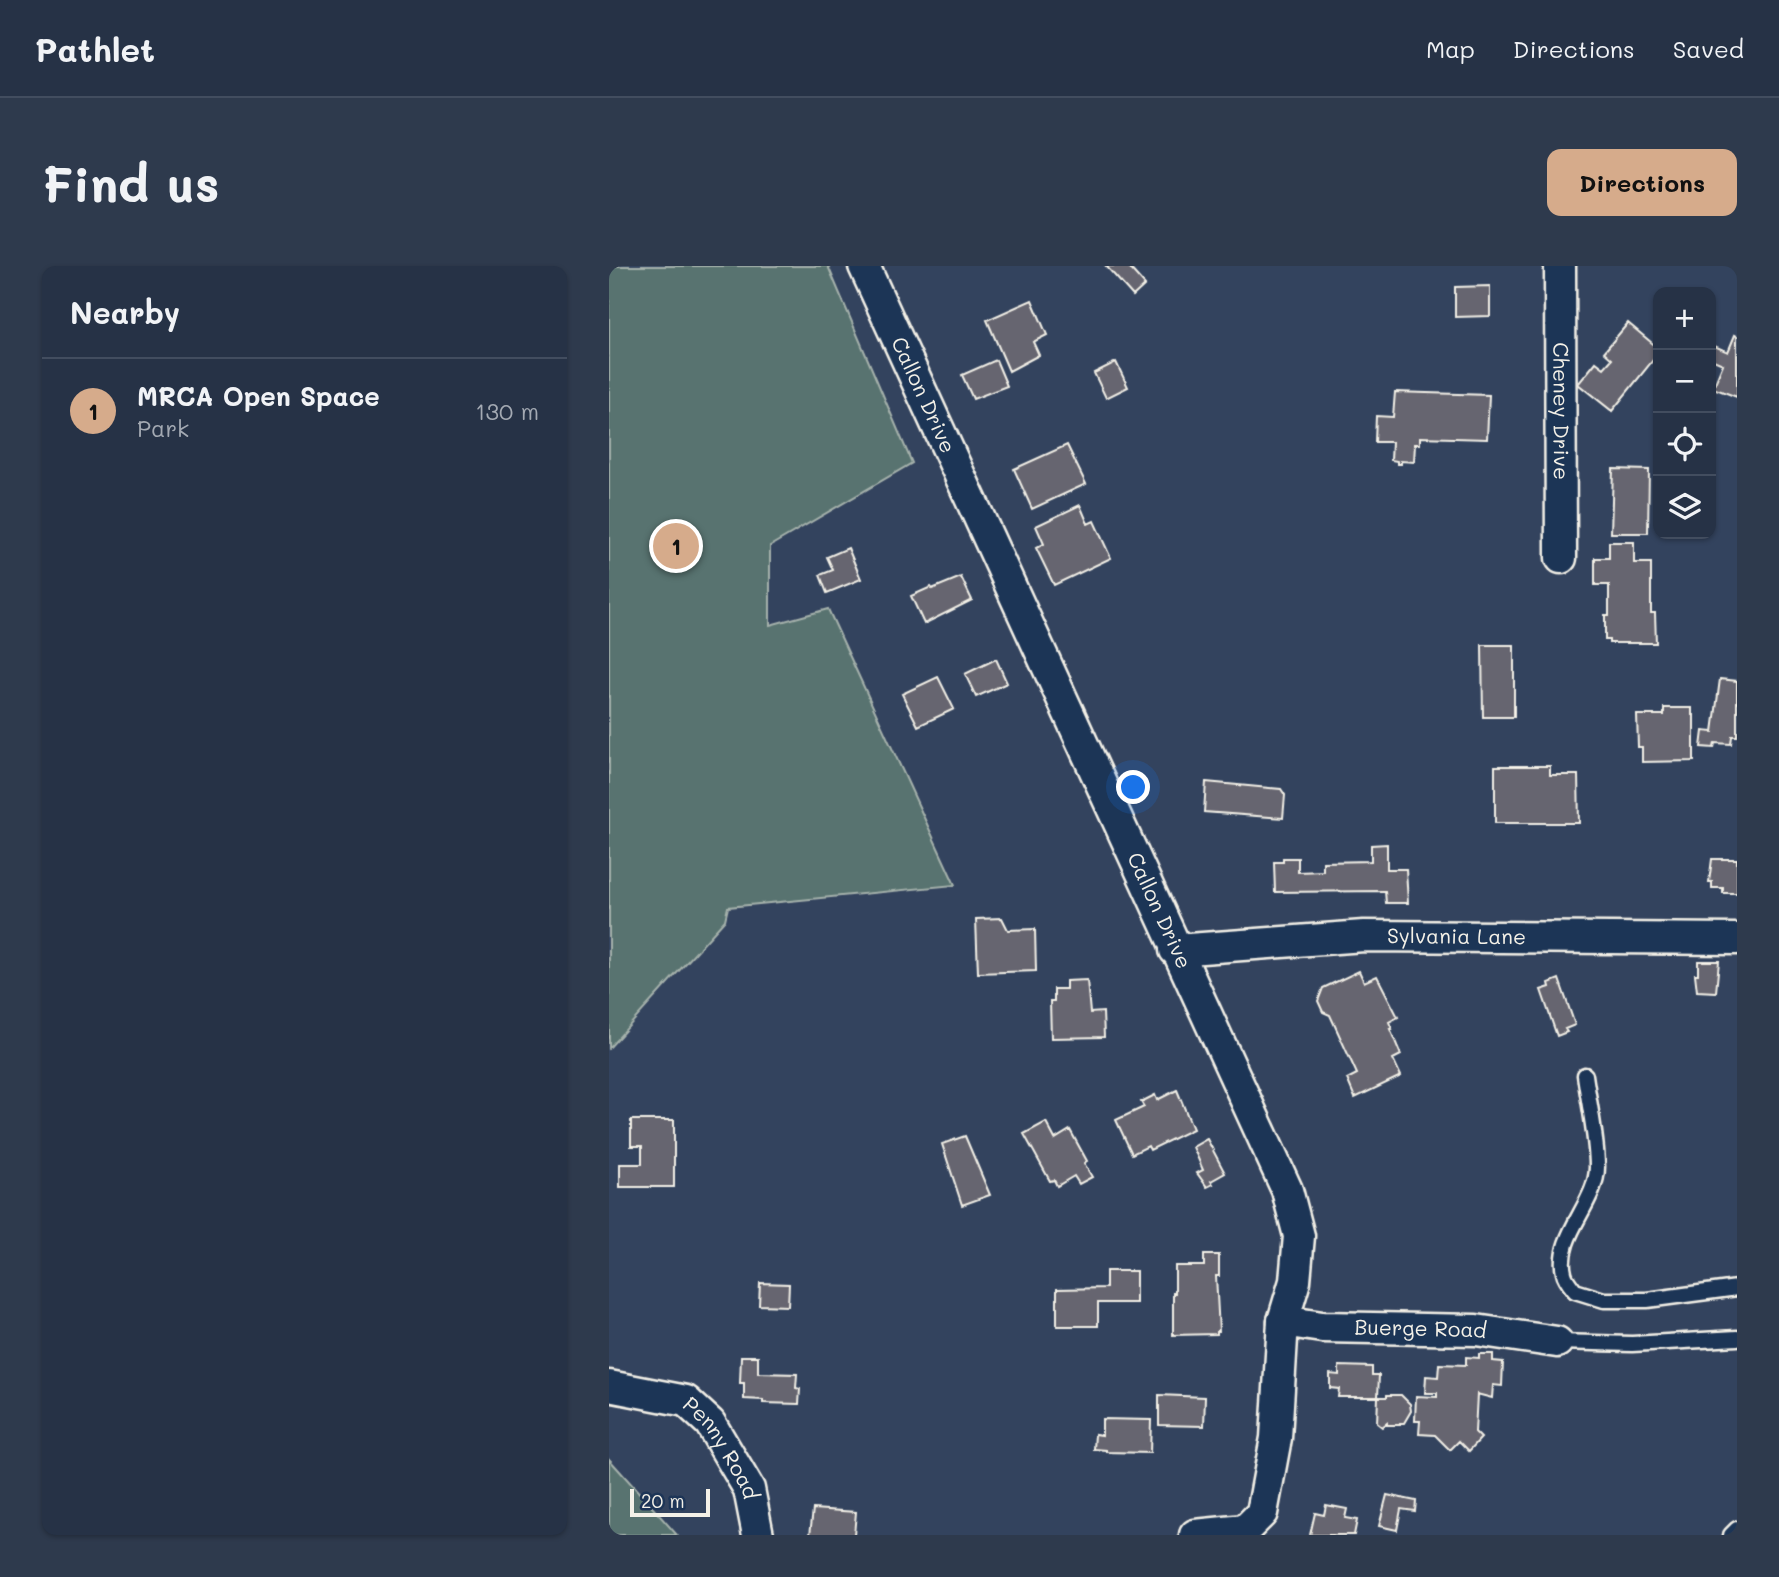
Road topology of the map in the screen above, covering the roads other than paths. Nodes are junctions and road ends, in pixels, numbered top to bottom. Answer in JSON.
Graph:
{"nodes":[{"id":1,"x":864,"y":266,"type":"edge"},
{"id":2,"x":1560,"y":266,"type":"edge"},
{"id":3,"x":1561,"y":558,"type":"dead end"},
{"id":4,"x":1737,"y":939,"type":"edge"},
{"id":5,"x":1175,"y":950,"type":"junction"},
{"id":6,"x":1585,"y":1075,"type":"dead end"},
{"id":7,"x":1737,"y":1287,"type":"edge"},
{"id":8,"x":1283,"y":1321,"type":"junction"},
{"id":9,"x":1737,"y":1338,"type":"edge"},
{"id":10,"x":1557,"y":1342,"type":"joint"},
{"id":11,"x":609,"y":1386,"type":"edge"},
{"id":12,"x":1737,"y":1529,"type":"edge"},
{"id":13,"x":758,"y":1535,"type":"edge"},
{"id":14,"x":1195,"y":1535,"type":"edge"},
{"id":15,"x":1731,"y":1535,"type":"edge"}],
"edges":[{"from":1,"to":5,"type":"street","name":"Callon Drive"},
{"from":2,"to":3,"type":"street","name":"Cheney Drive"},
{"from":4,"to":5,"type":"street","name":"Sylvania Lane"},
{"from":5,"to":8,"type":"street","name":"Callon Drive"},
{"from":6,"to":7,"type":"lane"},
{"from":8,"to":10,"type":"street","name":"Buerge Road"},
{"from":8,"to":14,"type":"street","name":"Callon Drive"},
{"from":9,"to":10,"type":"lane"},
{"from":11,"to":13,"type":"street","name":"Penny Road"},
{"from":12,"to":15,"type":"lane"}]}
